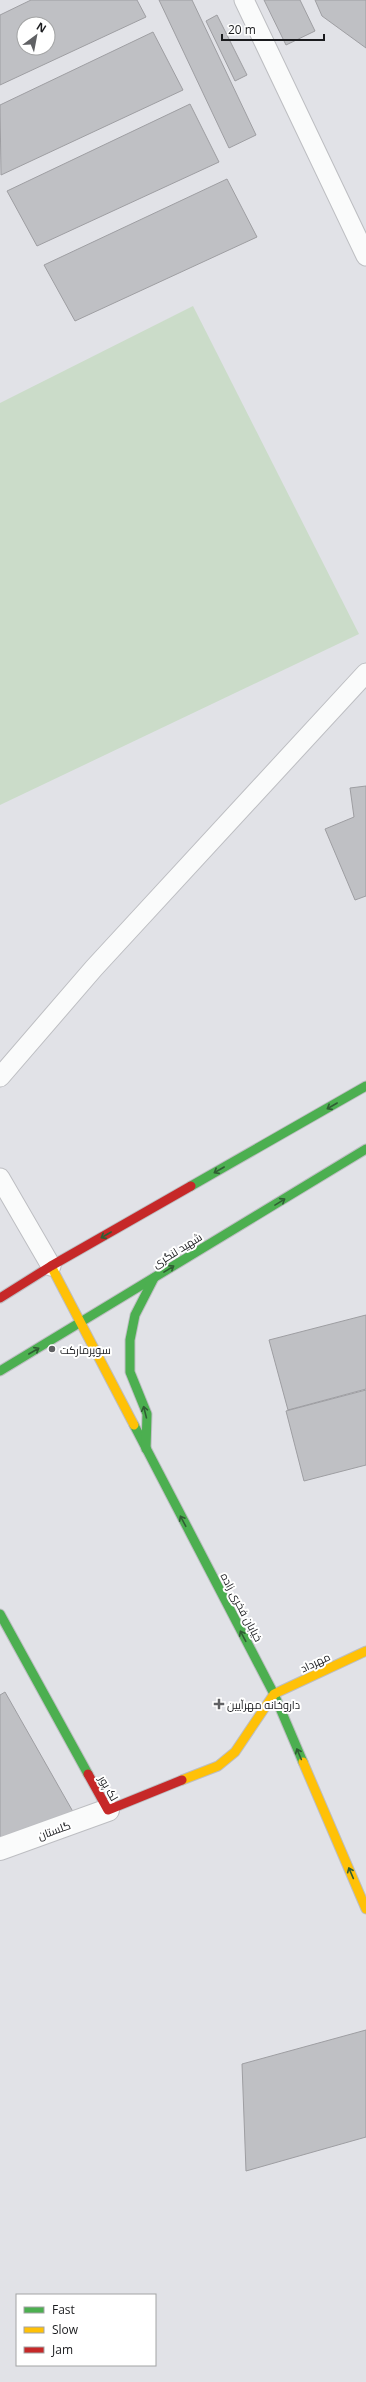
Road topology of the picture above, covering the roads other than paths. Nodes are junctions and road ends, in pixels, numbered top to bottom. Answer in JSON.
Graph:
{"nodes":[{"id":1,"x":244,"y":0,"type":"edge"},
{"id":2,"x":366,"y":256,"type":"edge"},
{"id":3,"x":366,"y":673,"type":"edge"},
{"id":4,"x":0,"y":1077,"type":"edge"},
{"id":5,"x":366,"y":1086,"type":"edge"},
{"id":6,"x":366,"y":1149,"type":"edge"},
{"id":7,"x":0,"y":1178,"type":"edge"},
{"id":8,"x":51,"y":1266,"type":"junction"},
{"id":9,"x":154,"y":1278,"type":"junction"},
{"id":10,"x":0,"y":1298,"type":"edge"},
{"id":11,"x":80,"y":1324,"type":"junction"},
{"id":12,"x":0,"y":1371,"type":"edge"},
{"id":13,"x":146,"y":1451,"type":"junction"},
{"id":14,"x":0,"y":1614,"type":"edge"},
{"id":15,"x":366,"y":1651,"type":"edge"},
{"id":16,"x":274,"y":1694,"type":"junction"},
{"id":17,"x":108,"y":1810,"type":"junction"},
{"id":18,"x":0,"y":1849,"type":"edge"},
{"id":19,"x":366,"y":1909,"type":"edge"}],
"edges":[{"from":1,"to":2,"type":"lane"},
{"from":3,"to":4,"type":"lane"},
{"from":5,"to":8,"type":"main road","one_way":true},
{"from":9,"to":6,"type":"main road","name":"شهید لنگری","one_way":true},
{"from":7,"to":8,"type":"lane"},
{"from":8,"to":10,"type":"main road"},
{"from":8,"to":11,"type":"main road","name":"خیابان فخری زاده"},
{"from":9,"to":11,"type":"main road","name":"شهید لنگری"},
{"from":13,"to":9,"type":"main road","one_way":true},
{"from":12,"to":11,"type":"main road","name":"شهید لنگری","one_way":true},
{"from":11,"to":13,"type":"main road","name":"خیابان فخری زاده"},
{"from":16,"to":13,"type":"main road","name":"خیابان فخری زاده","one_way":true},
{"from":14,"to":17,"type":"main road","name":"لک پور"},
{"from":15,"to":16,"type":"main road","name":"مهرداد"},
{"from":16,"to":17,"type":"main road","name":"لک پور"},
{"from":19,"to":16,"type":"main road","name":"خیابان فخری زاده","one_way":true},
{"from":17,"to":18,"type":"street","name":"گلستان"}]}
